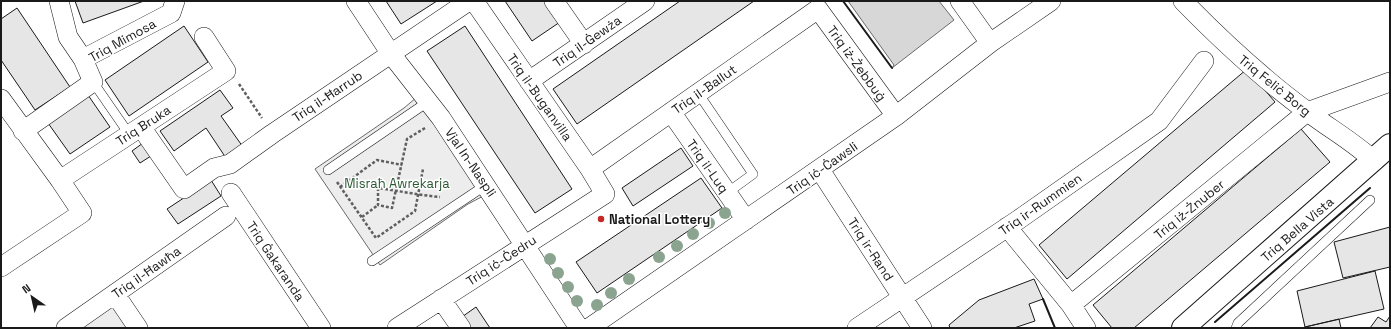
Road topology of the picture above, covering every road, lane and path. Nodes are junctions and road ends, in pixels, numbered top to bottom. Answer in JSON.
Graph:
{"nodes":[{"id":1,"x":59,"y":1,"type":"edge"},
{"id":2,"x":356,"y":1,"type":"edge"},
{"id":3,"x":469,"y":1,"type":"edge"},
{"id":4,"x":474,"y":1,"type":"edge"},
{"id":5,"x":554,"y":1,"type":"edge"},
{"id":6,"x":644,"y":1,"type":"edge"},
{"id":7,"x":960,"y":1,"type":"edge"},
{"id":8,"x":1051,"y":1,"type":"edge"},
{"id":9,"x":1183,"y":1,"type":"edge"},
{"id":10,"x":173,"y":7,"type":"edge"},
{"id":11,"x":818,"y":9,"type":"joint"},
{"id":12,"x":204,"y":37,"type":"dead end"},
{"id":13,"x":990,"y":43,"type":"junction"},
{"id":14,"x":584,"y":44,"type":"junction"},
{"id":15,"x":391,"y":54,"type":"junction"},
{"id":16,"x":84,"y":59,"type":"junction"},
{"id":17,"x":1204,"y":61,"type":"dead end"},
{"id":18,"x":226,"y":71,"type":"junction"},
{"id":19,"x":529,"y":81,"type":"junction"},
{"id":20,"x":93,"y":82,"type":"junction"},
{"id":21,"x":1390,"y":82,"type":"edge"},
{"id":22,"x":698,"y":93,"type":"junction"},
{"id":23,"x":1,"y":99,"type":"edge"},
{"id":24,"x":429,"y":101,"type":"junction"},
{"id":25,"x":671,"y":112,"type":"junction"},
{"id":26,"x":1307,"y":112,"type":"junction"},
{"id":27,"x":896,"y":116,"type":"junction"},
{"id":28,"x":441,"y":118,"type":"junction"},
{"id":29,"x":23,"y":130,"type":"junction"},
{"id":30,"x":135,"y":130,"type":"junction"},
{"id":31,"x":272,"y":134,"type":"junction"},
{"id":32,"x":1390,"y":145,"type":"edge"},
{"id":33,"x":1374,"y":161,"type":"junction"},
{"id":34,"x":402,"y":165,"type":"junction"},
{"id":35,"x":423,"y":169,"type":"dead end"},
{"id":36,"x":590,"y":169,"type":"junction"},
{"id":37,"x":328,"y":170,"type":"joint"},
{"id":38,"x":820,"y":170,"type":"junction"},
{"id":39,"x":60,"y":180,"type":"junction"},
{"id":40,"x":486,"y":185,"type":"junction"},
{"id":41,"x":340,"y":187,"type":"junction"},
{"id":42,"x":396,"y":190,"type":"junction"},
{"id":43,"x":231,"y":193,"type":"dead end"},
{"id":44,"x":727,"y":193,"type":"junction"},
{"id":45,"x":605,"y":194,"type":"joint"},
{"id":46,"x":418,"y":195,"type":"junction"},
{"id":47,"x":445,"y":198,"type":"dead end"},
{"id":48,"x":1370,"y":200,"type":"dead end"},
{"id":49,"x":378,"y":205,"type":"junction"},
{"id":50,"x":226,"y":216,"type":"dead end"},
{"id":51,"x":362,"y":217,"type":"junction"},
{"id":52,"x":746,"y":220,"type":"junction"},
{"id":53,"x":1007,"y":227,"type":"junction"},
{"id":54,"x":525,"y":245,"type":"junction"},
{"id":55,"x":372,"y":261,"type":"dead end"},
{"id":56,"x":1,"y":268,"type":"edge"},
{"id":57,"x":115,"y":294,"type":"junction"},
{"id":58,"x":441,"y":299,"type":"junction"},
{"id":59,"x":903,"y":299,"type":"junction"},
{"id":60,"x":1071,"y":305,"type":"junction"},
{"id":61,"x":1197,"y":320,"type":"edge"},
{"id":62,"x":66,"y":328,"type":"edge"},
{"id":63,"x":138,"y":328,"type":"edge"},
{"id":64,"x":320,"y":328,"type":"edge"},
{"id":65,"x":397,"y":328,"type":"edge"},
{"id":66,"x":461,"y":328,"type":"edge"},
{"id":67,"x":580,"y":328,"type":"edge"},
{"id":68,"x":589,"y":328,"type":"edge"},
{"id":69,"x":857,"y":328,"type":"edge"},
{"id":70,"x":922,"y":328,"type":"edge"},
{"id":71,"x":1086,"y":328,"type":"edge"},
{"id":72,"x":1183,"y":328,"type":"edge"},
{"id":73,"x":1236,"y":328,"type":"edge"}],
"edges":[{"from":1,"to":16,"type":"street"},
{"from":2,"to":15,"type":"street","name":"Vjal In-Naspli"},
{"from":3,"to":15,"type":"street","name":"Triq il-Ħarrub"},
{"from":4,"to":19,"type":"street","name":"Triq il-Buganvilla"},
{"from":5,"to":14,"type":"street"},
{"from":6,"to":14,"type":"street","name":"Triq il-Ġewża"},
{"from":7,"to":13,"type":"street"},
{"from":8,"to":13,"type":"street","name":"Triq iċ-Ċawsli"},
{"from":9,"to":26,"type":"street","name":"Triq Feliċ Borg"},
{"from":10,"to":16,"type":"street","name":"Triq Mimosa"},
{"from":11,"to":22,"type":"street","name":"Triq il-Ballut"},
{"from":11,"to":27,"type":"street","name":"Triq iż-Żebbuġ"},
{"from":12,"to":18,"type":"street"},
{"from":13,"to":27,"type":"street","name":"Triq iċ-Ċawsli"},
{"from":14,"to":19,"type":"street","name":"Triq il-Ġewża"},
{"from":15,"to":24,"type":"street","name":"Vjal In-Naspli"},
{"from":15,"to":31,"type":"street","name":"Triq il-Ħarrub"},
{"from":16,"to":20,"type":"street","name":"Triq Mimosa"},
{"from":17,"to":53,"type":"street","name":"Triq ir-Rummien"},
{"from":18,"to":30,"type":"street","name":"Triq Bruka"},
{"from":18,"to":31,"type":"path"},
{"from":19,"to":36,"type":"street","name":"Triq il-Buganvilla"},
{"from":20,"to":29,"type":"street","name":"Triq Mimosa"},
{"from":20,"to":30,"type":"lane"},
{"from":21,"to":26,"type":"street"},
{"from":22,"to":25,"type":"street","name":"Triq il-Ballut"},
{"from":22,"to":44,"type":"lane"},
{"from":23,"to":29,"type":"street"},
{"from":24,"to":28,"type":"street","name":"Vjal In-Naspli"},
{"from":24,"to":37,"type":"lane"},
{"from":25,"to":36,"type":"street","name":"Triq il-Ballut"},
{"from":25,"to":44,"type":"street","name":"Triq il-Luq"},
{"from":26,"to":33,"type":"street","name":"Triq Feliċ Borg"},
{"from":26,"to":60,"type":"street","name":"Triq iż-Żnuber"},
{"from":27,"to":38,"type":"street","name":"Triq iċ-Ċawsli"},
{"from":28,"to":34,"type":"path"},
{"from":28,"to":40,"type":"street","name":"Vjal In-Naspli"},
{"from":29,"to":39,"type":"street"},
{"from":30,"to":31,"type":"street","name":"Triq il-Ħarrub"},
{"from":30,"to":39,"type":"street","name":"Triq Bruka"},
{"from":32,"to":33,"type":"main road","name":"Triq Bella Vista"},
{"from":33,"to":61,"type":"main road","name":"Triq Bella Vista"},
{"from":34,"to":41,"type":"path"},
{"from":34,"to":42,"type":"path"},
{"from":35,"to":46,"type":"path"},
{"from":36,"to":45,"type":"street","name":"Triq il-Buganvilla"},
{"from":37,"to":41,"type":"path"},
{"from":38,"to":52,"type":"street","name":"Triq iċ-Ċawsli"},
{"from":38,"to":59,"type":"street","name":"Triq ir-Rand"},
{"from":39,"to":56,"type":"street"},
{"from":40,"to":54,"type":"street","name":"Vjal In-Naspli"},
{"from":40,"to":55,"type":"lane"},
{"from":41,"to":51,"type":"path"},
{"from":42,"to":46,"type":"path"},
{"from":42,"to":49,"type":"path"},
{"from":42,"to":49,"type":"path"},
{"from":43,"to":64,"type":"street","name":"Triq Ġakaranda"},
{"from":44,"to":52,"type":"street","name":"Triq il-Luq"},
{"from":45,"to":54,"type":"street","name":"Triq iċ-Ċedru"},
{"from":46,"to":47,"type":"path"},
{"from":46,"to":51,"type":"path"},
{"from":48,"to":73,"type":"lane"},
{"from":49,"to":51,"type":"path"},
{"from":50,"to":57,"type":"street","name":"Triq il-Ħawħa"},
{"from":52,"to":68,"type":"street","name":"Triq iċ-Ċawsli"},
{"from":53,"to":59,"type":"street","name":"Triq ir-Rummien"},
{"from":53,"to":60,"type":"street"},
{"from":54,"to":58,"type":"street","name":"Triq iċ-Ċedru"},
{"from":54,"to":67,"type":"street","name":"Vjal In-Naspli"},
{"from":57,"to":62,"type":"street","name":"Triq il-Ħawħa"},
{"from":57,"to":63,"type":"street"},
{"from":58,"to":65,"type":"street","name":"Triq iċ-Ċedru"},
{"from":58,"to":66,"type":"street"},
{"from":59,"to":69,"type":"street","name":"Triq ir-Rummien"},
{"from":59,"to":70,"type":"street","name":"Triq ir-Rand"},
{"from":60,"to":71,"type":"street"},
{"from":61,"to":72,"type":"main road","name":"Triq Bella Vista"}]}
